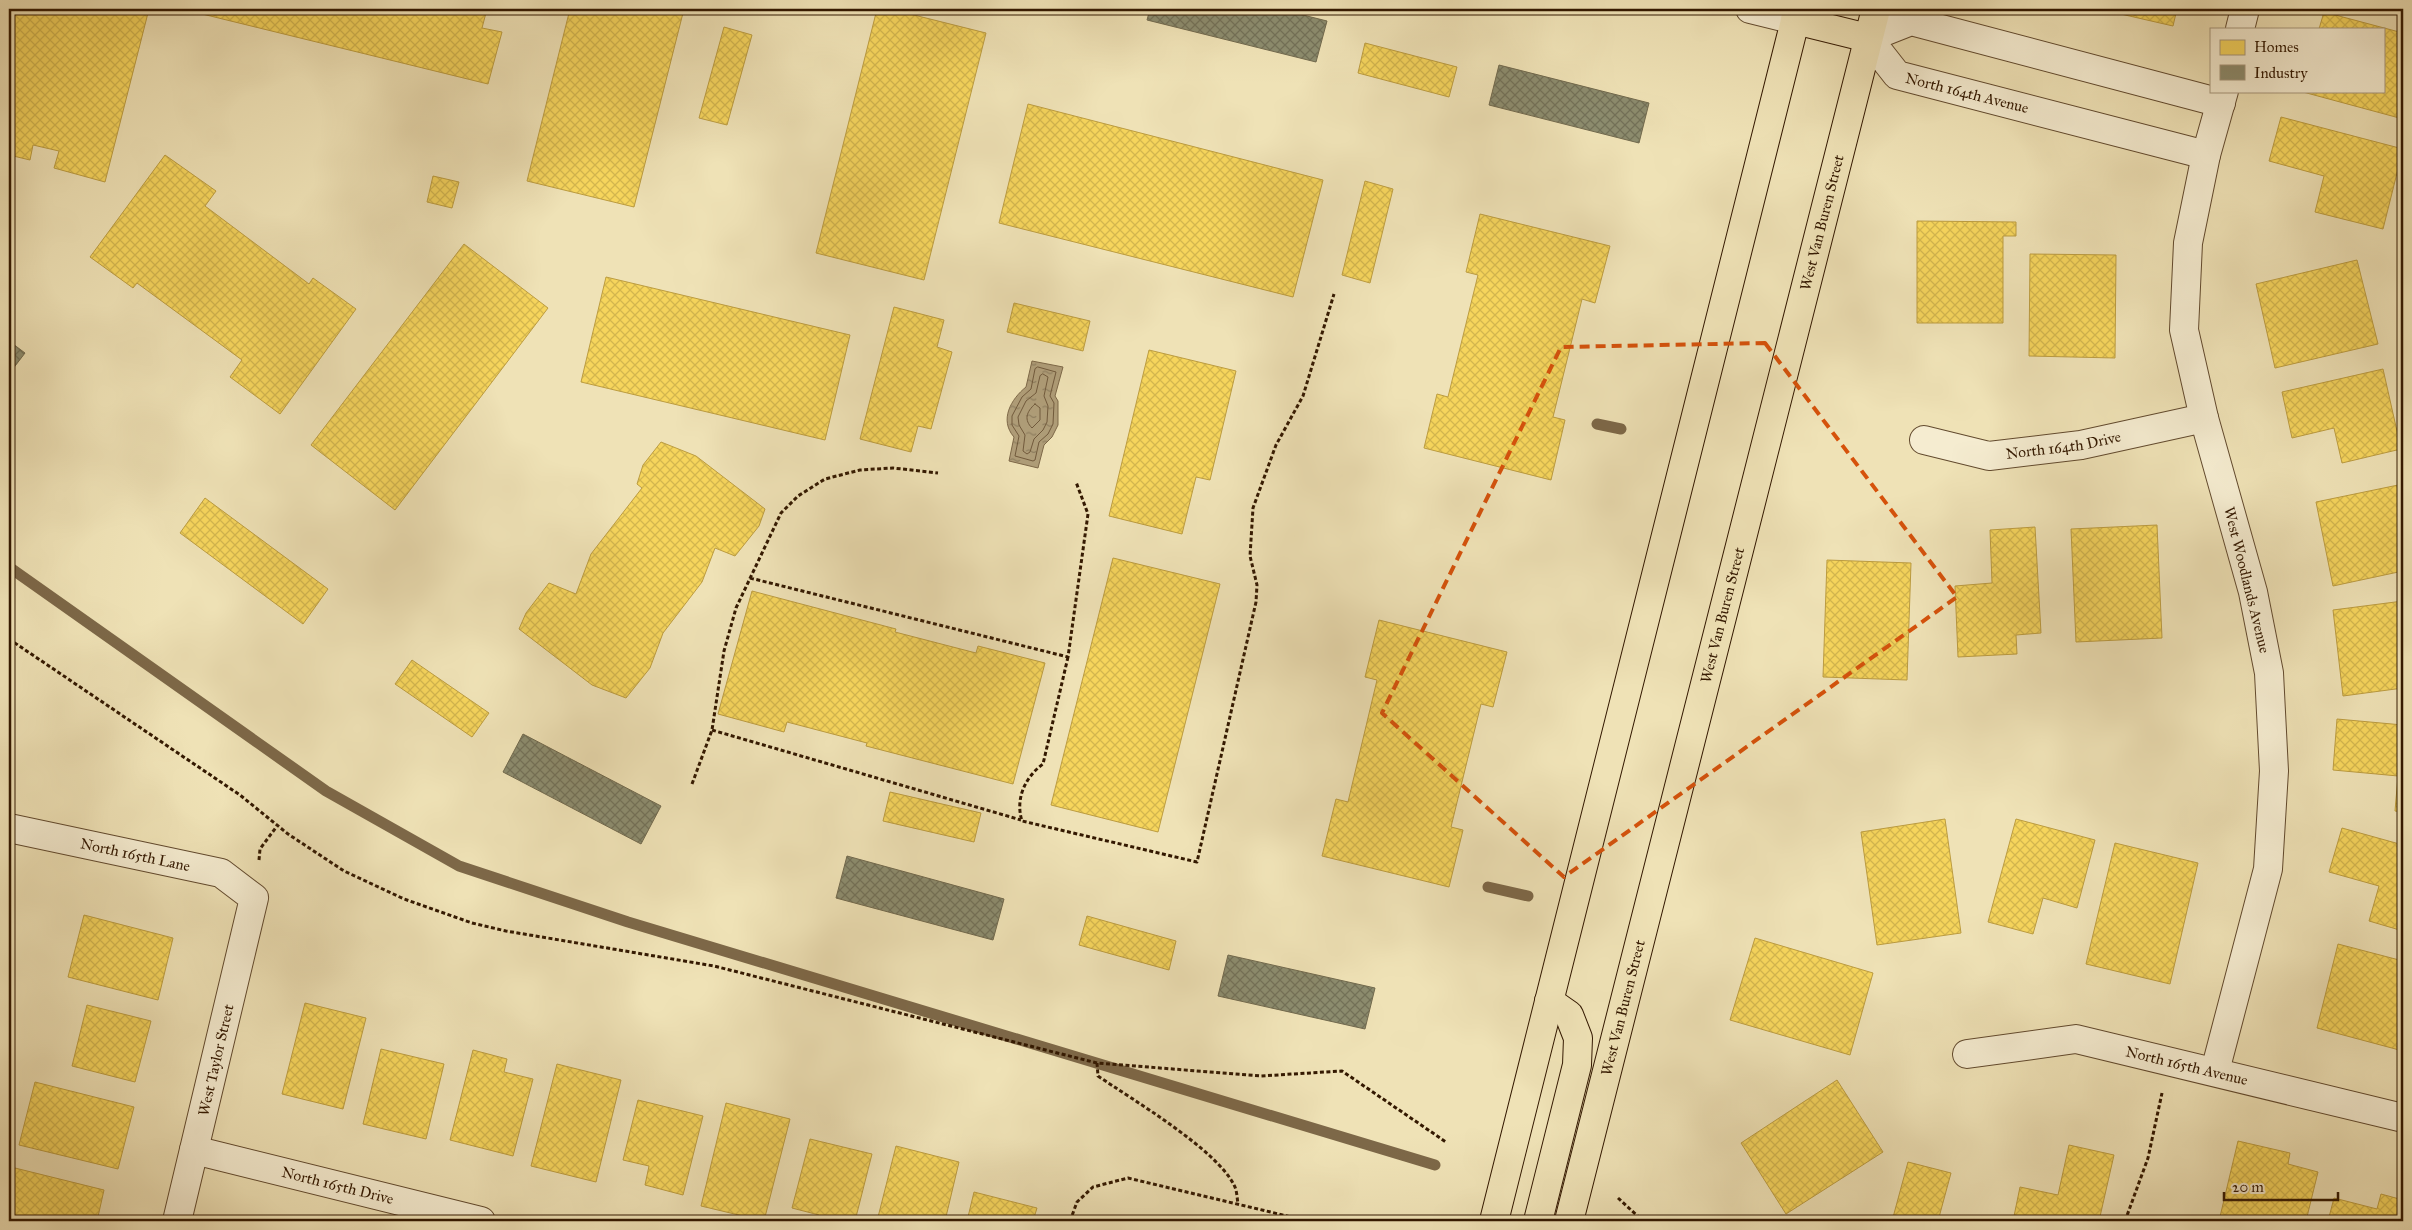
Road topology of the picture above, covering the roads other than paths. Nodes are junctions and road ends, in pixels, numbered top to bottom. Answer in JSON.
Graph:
{"nodes":[{"id":1,"x":1750,"y":9,"type":"edge"},
{"id":2,"x":1876,"y":9,"type":"edge"},
{"id":3,"x":2245,"y":9,"type":"edge"},
{"id":4,"x":1796,"y":14,"type":"edge"},
{"id":5,"x":2240,"y":28,"type":"edge"},
{"id":6,"x":1868,"y":38,"type":"junction"},
{"id":7,"x":2222,"y":97,"type":"edge"},
{"id":8,"x":2206,"y":155,"type":"junction"},
{"id":9,"x":2204,"y":418,"type":"junction"},
{"id":10,"x":1924,"y":440,"type":"dead end"},
{"id":11,"x":9,"y":828,"type":"edge"},
{"id":12,"x":254,"y":898,"type":"joint"},
{"id":13,"x":1549,"y":1001,"type":"junction"},
{"id":14,"x":1967,"y":1054,"type":"dead end"},
{"id":15,"x":2215,"y":1071,"type":"junction"},
{"id":16,"x":2403,"y":1118,"type":"edge"},
{"id":17,"x":194,"y":1150,"type":"junction"},
{"id":18,"x":177,"y":1221,"type":"edge"},
{"id":19,"x":481,"y":1221,"type":"edge"},
{"id":20,"x":1494,"y":1221,"type":"edge"},
{"id":21,"x":1538,"y":1221,"type":"edge"},
{"id":22,"x":1569,"y":1221,"type":"edge"}],
"edges":[{"from":1,"to":4,"type":"street"},
{"from":2,"to":6,"type":"main road","name":"West Van Buren Street"},
{"from":3,"to":5,"type":"street"},
{"from":4,"to":6,"type":"main road"},
{"from":4,"to":13,"type":"main road"},
{"from":6,"to":7,"type":"street"},
{"from":6,"to":8,"type":"street","name":"North 164th Avenue"},
{"from":6,"to":22,"type":"main road","name":"West Van Buren Street"},
{"from":7,"to":8,"type":"street","name":"West Woodlands Avenue"},
{"from":8,"to":9,"type":"street","name":"West Woodlands Avenue"},
{"from":9,"to":10,"type":"street","name":"North 164th Drive"},
{"from":9,"to":15,"type":"street","name":"West Woodlands Avenue"},
{"from":11,"to":12,"type":"street","name":"North 165th Lane"},
{"from":12,"to":17,"type":"street","name":"West Taylor Street"},
{"from":13,"to":20,"type":"main road"},
{"from":13,"to":21,"type":"main road"},
{"from":14,"to":15,"type":"street","name":"North 165th Avenue"},
{"from":15,"to":16,"type":"street","name":"North 165th Avenue"},
{"from":17,"to":18,"type":"street","name":"West Taylor Street"},
{"from":17,"to":19,"type":"street","name":"North 165th Drive"}]}
